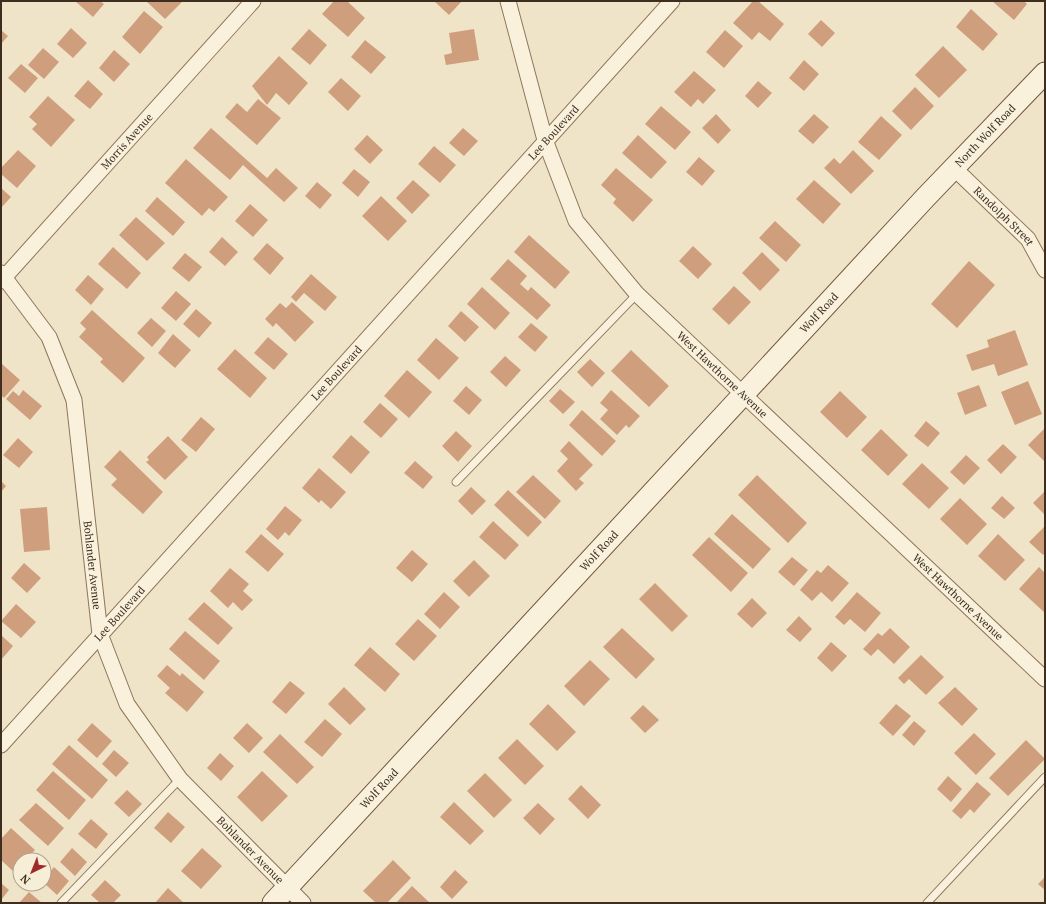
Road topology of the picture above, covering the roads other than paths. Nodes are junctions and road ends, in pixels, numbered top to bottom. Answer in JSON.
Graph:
{"nodes":[{"id":1,"x":253,"y":1,"type":"edge"},
{"id":2,"x":508,"y":1,"type":"edge"},
{"id":3,"x":672,"y":1,"type":"edge"},
{"id":4,"x":1045,"y":73,"type":"edge"},
{"id":5,"x":545,"y":140,"type":"junction"},
{"id":6,"x":955,"y":169,"type":"junction"},
{"id":7,"x":925,"y":198,"type":"joint"},
{"id":8,"x":1045,"y":270,"type":"edge"},
{"id":9,"x":2,"y":277,"type":"edge"},
{"id":10,"x":637,"y":294,"type":"junction"},
{"id":11,"x":743,"y":396,"type":"junction"},
{"id":12,"x":456,"y":482,"type":"dead end"},
{"id":13,"x":100,"y":634,"type":"junction"},
{"id":14,"x":1045,"y":679,"type":"edge"},
{"id":15,"x":1,"y":745,"type":"edge"},
{"id":16,"x":1045,"y":777,"type":"edge"},
{"id":17,"x":180,"y":779,"type":"junction"},
{"id":18,"x":288,"y":888,"type":"junction"},
{"id":19,"x":61,"y":903,"type":"edge"},
{"id":20,"x":273,"y":903,"type":"edge"},
{"id":21,"x":303,"y":903,"type":"edge"},
{"id":22,"x":927,"y":903,"type":"edge"}],
"edges":[{"from":1,"to":9,"type":"street","name":"Morris Avenue"},
{"from":2,"to":5,"type":"street","name":"West Hawthorne Avenue"},
{"from":3,"to":5,"type":"street","name":"Lee Boulevard"},
{"from":4,"to":6,"type":"main road","name":"North Wolf Road"},
{"from":5,"to":10,"type":"street","name":"West Hawthorne Avenue"},
{"from":5,"to":13,"type":"street","name":"Lee Boulevard"},
{"from":6,"to":7,"type":"main road","name":"North Wolf Road"},
{"from":6,"to":8,"type":"street","name":"Randolph Street"},
{"from":7,"to":11,"type":"main road","name":"Wolf Road"},
{"from":9,"to":13,"type":"street","name":"Bohlander Avenue"},
{"from":10,"to":11,"type":"street","name":"West Hawthorne Avenue"},
{"from":10,"to":12,"type":"lane"},
{"from":11,"to":14,"type":"street","name":"West Hawthorne Avenue"},
{"from":11,"to":18,"type":"main road","name":"Wolf Road"},
{"from":13,"to":15,"type":"street","name":"Lee Boulevard"},
{"from":13,"to":17,"type":"street","name":"Bohlander Avenue"},
{"from":16,"to":22,"type":"lane"},
{"from":17,"to":18,"type":"street","name":"Bohlander Avenue"},
{"from":17,"to":19,"type":"lane"},
{"from":18,"to":20,"type":"main road","name":"Wolf Road"},
{"from":18,"to":21,"type":"street","name":"Bohlander Avenue"}]}
